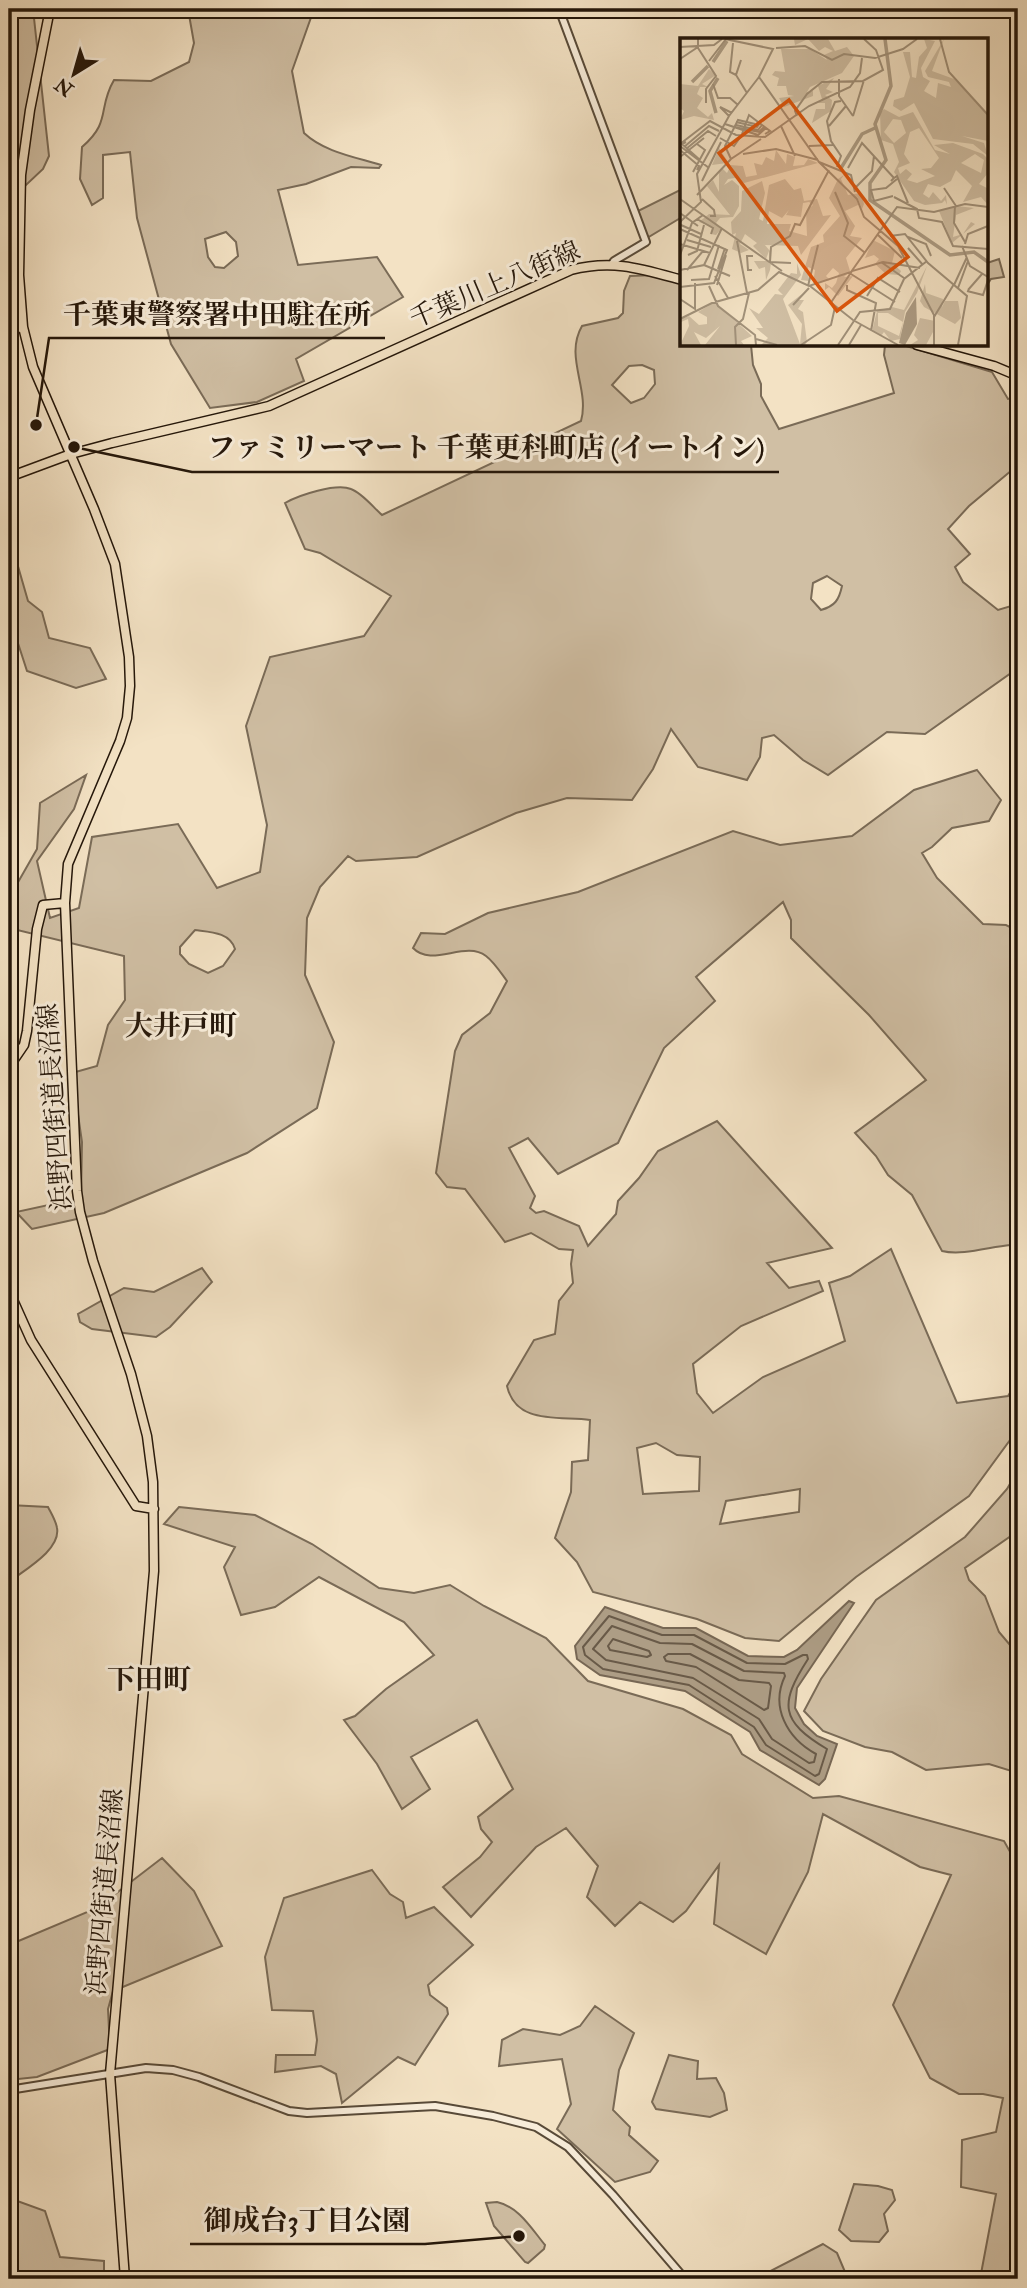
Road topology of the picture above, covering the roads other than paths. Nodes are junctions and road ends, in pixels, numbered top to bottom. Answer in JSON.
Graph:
{"nodes":[{"id":1,"x":50,"y":9,"type":"edge"},
{"id":2,"x":559,"y":9,"type":"edge"},
{"id":3,"x":1011,"y":9,"type":"edge"},
{"id":4,"x":1018,"y":30,"type":"edge"},
{"id":5,"x":612,"y":264,"type":"junction"},
{"id":6,"x":680,"y":279,"type":"edge"},
{"id":7,"x":23,"y":327,"type":"junction"},
{"id":8,"x":9,"y":328,"type":"edge"},
{"id":9,"x":921,"y":346,"type":"edge"},
{"id":10,"x":1018,"y":376,"type":"edge"},
{"id":11,"x":71,"y":454,"type":"junction"},
{"id":12,"x":9,"y":477,"type":"edge"},
{"id":13,"x":65,"y":903,"type":"junction"},
{"id":14,"x":9,"y":1068,"type":"edge"},
{"id":15,"x":9,"y":1291,"type":"edge"},
{"id":16,"x":154,"y":1509,"type":"junction"},
{"id":17,"x":110,"y":2074,"type":"junction"},
{"id":18,"x":9,"y":2090,"type":"edge"},
{"id":19,"x":125,"y":2279,"type":"edge"},
{"id":20,"x":685,"y":2279,"type":"edge"}],
"edges":[{"from":1,"to":7,"type":"main road","name":"浜野四街道長沼線"},
{"from":2,"to":5,"type":"street"},
{"from":3,"to":4,"type":"street"},
{"from":5,"to":6,"type":"main road","name":"千葉川上八街線"},
{"from":5,"to":11,"type":"main road","name":"千葉川上八街線"},
{"from":7,"to":8,"type":"main road"},
{"from":7,"to":11,"type":"main road","name":"浜野四街道長沼線"},
{"from":9,"to":10,"type":"main road"},
{"from":11,"to":12,"type":"main road","name":"千葉川上八街線"},
{"from":11,"to":13,"type":"main road","name":"浜野四街道長沼線"},
{"from":13,"to":14,"type":"main road","name":"浜野四街道長沼線"},
{"from":13,"to":16,"type":"main road","name":"浜野四街道長沼線"},
{"from":15,"to":16,"type":"main road"},
{"from":16,"to":17,"type":"main road","name":"浜野四街道長沼線"},
{"from":17,"to":18,"type":"street"},
{"from":17,"to":19,"type":"main road","name":"浜野四街道長沼線"},
{"from":17,"to":20,"type":"street"}]}
